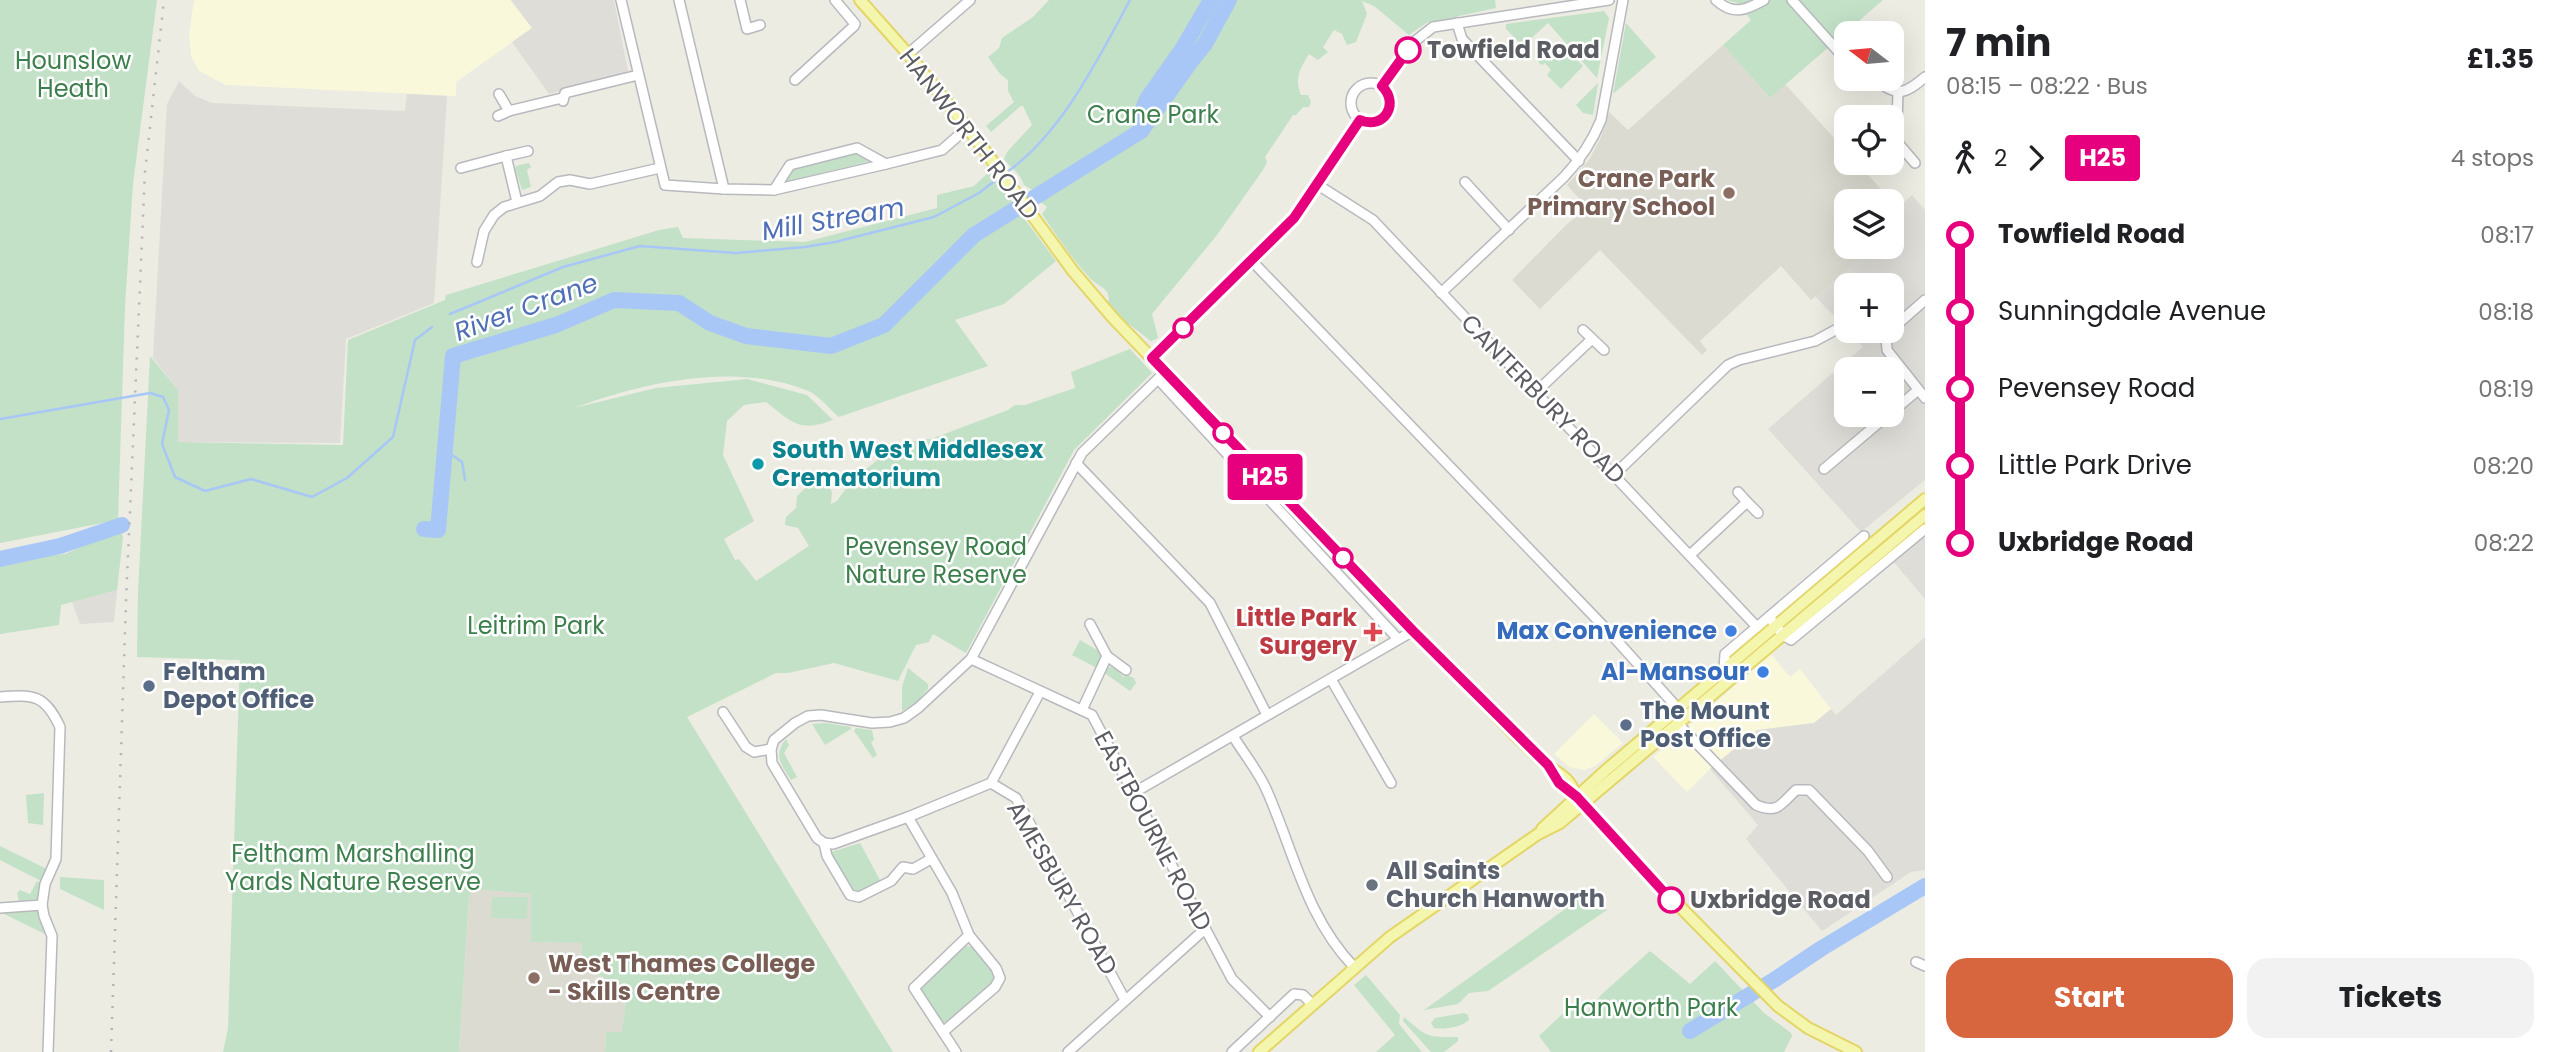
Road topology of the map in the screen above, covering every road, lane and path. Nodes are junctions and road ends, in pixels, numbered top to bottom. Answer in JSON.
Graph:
{"nodes":[{"id":1,"x":621,"y":0,"type":"edge"},
{"id":2,"x":679,"y":0,"type":"edge"},
{"id":3,"x":740,"y":0,"type":"edge"},
{"id":4,"x":835,"y":0,"type":"edge"},
{"id":5,"x":860,"y":0,"type":"edge"},
{"id":6,"x":970,"y":0,"type":"edge"},
{"id":7,"x":1609,"y":0,"type":"edge"},
{"id":8,"x":1623,"y":0,"type":"edge"},
{"id":9,"x":1716,"y":0,"type":"edge"},
{"id":10,"x":1764,"y":0,"type":"edge"},
{"id":11,"x":1792,"y":0,"type":"edge"},
{"id":12,"x":1457,"y":23,"type":"junction"},
{"id":13,"x":760,"y":26,"type":"dead end"},
{"id":14,"x":1834,"y":47,"type":"edge"},
{"id":15,"x":908,"y":54,"type":"junction"},
{"id":16,"x":638,"y":75,"type":"junction"},
{"id":17,"x":1925,"y":77,"type":"edge"},
{"id":18,"x":795,"y":80,"type":"dead end"},
{"id":19,"x":1382,"y":86,"type":"junction"},
{"id":20,"x":1894,"y":91,"type":"edge"},
{"id":21,"x":1898,"y":92,"type":"junction"},
{"id":22,"x":499,"y":94,"type":"dead end"},
{"id":23,"x":1898,"y":105,"type":"edge"},
{"id":24,"x":509,"y":111,"type":"junction"},
{"id":25,"x":498,"y":116,"type":"dead end"},
{"id":26,"x":1360,"y":120,"type":"junction"},
{"id":27,"x":967,"y":128,"type":"junction"},
{"id":28,"x":1904,"y":150,"type":"edge"},
{"id":29,"x":528,"y":151,"type":"dead end"},
{"id":30,"x":506,"y":156,"type":"junction"},
{"id":31,"x":1579,"y":161,"type":"junction"},
{"id":32,"x":1915,"y":163,"type":"dead end"},
{"id":33,"x":886,"y":164,"type":"junction"},
{"id":34,"x":461,"y":168,"type":"dead end"},
{"id":35,"x":660,"y":168,"type":"junction"},
{"id":36,"x":1465,"y":182,"type":"dead end"},
{"id":37,"x":1318,"y":185,"type":"junction"},
{"id":38,"x":724,"y":189,"type":"junction"},
{"id":39,"x":774,"y":190,"type":"junction"},
{"id":40,"x":517,"y":202,"type":"junction"},
{"id":41,"x":1509,"y":230,"type":"junction"},
{"id":42,"x":1252,"y":261,"type":"junction"},
{"id":43,"x":477,"y":262,"type":"dead end"},
{"id":44,"x":1441,"y":293,"type":"junction"},
{"id":45,"x":1925,"y":300,"type":"edge"},
{"id":46,"x":1904,"y":319,"type":"edge"},
{"id":47,"x":1583,"y":330,"type":"dead end"},
{"id":48,"x":1834,"y":331,"type":"edge"},
{"id":49,"x":1592,"y":340,"type":"junction"},
{"id":50,"x":1886,"y":343,"type":"edge"},
{"id":51,"x":1604,"y":351,"type":"dead end"},
{"id":52,"x":1152,"y":358,"type":"junction"},
{"id":53,"x":1161,"y":375,"type":"junction"},
{"id":54,"x":1918,"y":390,"type":"junction"},
{"id":55,"x":1536,"y":392,"type":"junction"},
{"id":56,"x":1925,"y":398,"type":"edge"},
{"id":57,"x":1904,"y":402,"type":"edge"},
{"id":58,"x":1874,"y":427,"type":"edge"},
{"id":59,"x":1076,"y":463,"type":"junction"},
{"id":60,"x":1824,"y":469,"type":"dead end"},
{"id":61,"x":1615,"y":474,"type":"junction"},
{"id":62,"x":1738,"y":492,"type":"dead end"},
{"id":63,"x":1925,"y":499,"type":"edge"},
{"id":64,"x":1747,"y":502,"type":"junction"},
{"id":65,"x":1758,"y":513,"type":"dead end"},
{"id":66,"x":1921,"y":523,"type":"edge"},
{"id":67,"x":1864,"y":536,"type":"dead end"},
{"id":68,"x":1690,"y":555,"type":"junction"},
{"id":69,"x":1769,"y":617,"type":"junction"},
{"id":70,"x":1090,"y":624,"type":"dead end"},
{"id":71,"x":1757,"y":626,"type":"junction"},
{"id":72,"x":1413,"y":631,"type":"junction"},
{"id":73,"x":1780,"y":631,"type":"junction"},
{"id":74,"x":1398,"y":639,"type":"junction"},
{"id":75,"x":1107,"y":656,"type":"junction"},
{"id":76,"x":971,"y":659,"type":"junction"},
{"id":77,"x":1126,"y":670,"type":"dead end"},
{"id":78,"x":1724,"y":670,"type":"junction"},
{"id":79,"x":1331,"y":679,"type":"junction"},
{"id":80,"x":1040,"y":692,"type":"junction"},
{"id":81,"x":0,"y":697,"type":"edge"},
{"id":82,"x":1082,"y":710,"type":"junction"},
{"id":83,"x":723,"y":712,"type":"dead end"},
{"id":84,"x":1267,"y":715,"type":"junction"},
{"id":85,"x":1677,"y":717,"type":"junction"},
{"id":86,"x":1233,"y":736,"type":"junction"},
{"id":87,"x":771,"y":749,"type":"junction"},
{"id":88,"x":991,"y":783,"type":"junction"},
{"id":89,"x":1391,"y":783,"type":"dead end"},
{"id":90,"x":1135,"y":792,"type":"junction"},
{"id":91,"x":1580,"y":801,"type":"junction"},
{"id":92,"x":908,"y":817,"type":"junction"},
{"id":93,"x":824,"y":843,"type":"junction"},
{"id":94,"x":931,"y":859,"type":"junction"},
{"id":95,"x":1887,"y":877,"type":"dead end"},
{"id":96,"x":43,"y":905,"type":"junction"},
{"id":97,"x":0,"y":908,"type":"edge"},
{"id":98,"x":1205,"y":929,"type":"junction"},
{"id":99,"x":969,"y":935,"type":"junction"},
{"id":100,"x":1353,"y":967,"type":"junction"},
{"id":101,"x":1125,"y":1000,"type":"junction"},
{"id":102,"x":1312,"y":1004,"type":"junction"},
{"id":103,"x":1270,"y":1017,"type":"junction"},
{"id":104,"x":943,"y":1032,"type":"junction"},
{"id":105,"x":48,"y":1052,"type":"edge"},
{"id":106,"x":956,"y":1052,"type":"edge"},
{"id":107,"x":1068,"y":1052,"type":"edge"},
{"id":108,"x":1232,"y":1052,"type":"edge"},
{"id":109,"x":1259,"y":1052,"type":"edge"},
{"id":110,"x":1856,"y":1052,"type":"edge"}],
"edges":[{"from":1,"to":16,"type":"street"},
{"from":2,"to":38,"type":"street"},
{"from":3,"to":13,"type":"street"},
{"from":4,"to":18,"type":"street"},
{"from":5,"to":15,"type":"main road","name":"HANWORTH ROAD"},
{"from":6,"to":15,"type":"street"},
{"from":7,"to":12,"type":"street"},
{"from":8,"to":31,"type":"street"},
{"from":9,"to":10,"type":"street"},
{"from":11,"to":14,"type":"street"},
{"from":12,"to":19,"type":"street"},
{"from":12,"to":31,"type":"street"},
{"from":15,"to":27,"type":"main road","name":"HANWORTH ROAD"},
{"from":16,"to":24,"type":"street"},
{"from":16,"to":35,"type":"street"},
{"from":17,"to":21,"type":"street"},
{"from":19,"to":26,"type":"street"},
{"from":19,"to":26,"type":"street"},
{"from":20,"to":21,"type":"street"},
{"from":21,"to":23,"type":"street"},
{"from":22,"to":24,"type":"street"},
{"from":24,"to":25,"type":"street"},
{"from":26,"to":37,"type":"street"},
{"from":27,"to":33,"type":"street"},
{"from":27,"to":52,"type":"main road","name":"HANWORTH ROAD"},
{"from":28,"to":32,"type":"street"},
{"from":29,"to":30,"type":"street"},
{"from":30,"to":34,"type":"street"},
{"from":30,"to":40,"type":"street"},
{"from":31,"to":41,"type":"street"},
{"from":33,"to":39,"type":"street"},
{"from":33,"to":39,"type":"street"},
{"from":35,"to":38,"type":"street"},
{"from":35,"to":40,"type":"street"},
{"from":36,"to":41,"type":"street"},
{"from":37,"to":42,"type":"street"},
{"from":37,"to":44,"type":"street","name":"CANTERBURY ROAD"},
{"from":38,"to":39,"type":"street"},
{"from":40,"to":43,"type":"street"},
{"from":41,"to":44,"type":"street"},
{"from":42,"to":52,"type":"street"},
{"from":42,"to":85,"type":"street"},
{"from":44,"to":55,"type":"street","name":"CANTERBURY ROAD"},
{"from":45,"to":46,"type":"street"},
{"from":47,"to":49,"type":"street"},
{"from":48,"to":61,"type":"street"},
{"from":49,"to":51,"type":"street"},
{"from":49,"to":55,"type":"street"},
{"from":50,"to":54,"type":"street"},
{"from":52,"to":53,"type":"main road","name":"HANWORTH ROAD"},
{"from":53,"to":59,"type":"street"},
{"from":53,"to":72,"type":"main road","name":"HANWORTH ROAD"},
{"from":53,"to":74,"type":"street"},
{"from":54,"to":56,"type":"street"},
{"from":54,"to":57,"type":"street"},
{"from":55,"to":61,"type":"street","name":"CANTERBURY ROAD"},
{"from":58,"to":60,"type":"street"},
{"from":59,"to":76,"type":"street"},
{"from":59,"to":84,"type":"street"},
{"from":61,"to":68,"type":"street","name":"CANTERBURY ROAD"},
{"from":62,"to":64,"type":"street"},
{"from":63,"to":66,"type":"main road"},
{"from":64,"to":65,"type":"street"},
{"from":64,"to":68,"type":"street"},
{"from":66,"to":73,"type":"main road"},
{"from":66,"to":73,"type":"street"},
{"from":67,"to":69,"type":"street"},
{"from":68,"to":71,"type":"street","name":"CANTERBURY ROAD"},
{"from":69,"to":71,"type":"street"},
{"from":69,"to":73,"type":"street"},
{"from":70,"to":75,"type":"street"},
{"from":71,"to":78,"type":"street"},
{"from":72,"to":74,"type":"street"},
{"from":72,"to":91,"type":"main road","name":"HANWORTH ROAD"},
{"from":73,"to":78,"type":"main road"},
{"from":73,"to":85,"type":"main road"},
{"from":74,"to":79,"type":"street"},
{"from":75,"to":77,"type":"street"},
{"from":75,"to":82,"type":"street"},
{"from":76,"to":80,"type":"street","name":"EASTBOURNE ROAD"},
{"from":76,"to":87,"type":"street"},
{"from":78,"to":85,"type":"main road"},
{"from":79,"to":84,"type":"street"},
{"from":79,"to":89,"type":"street"},
{"from":80,"to":82,"type":"street","name":"EASTBOURNE ROAD"},
{"from":80,"to":88,"type":"street"},
{"from":81,"to":96,"type":"street"},
{"from":82,"to":90,"type":"street","name":"EASTBOURNE ROAD"},
{"from":83,"to":87,"type":"street"},
{"from":84,"to":86,"type":"street"},
{"from":85,"to":91,"type":"main road"},
{"from":85,"to":95,"type":"street"},
{"from":86,"to":90,"type":"street"},
{"from":86,"to":100,"type":"street"},
{"from":87,"to":93,"type":"street"},
{"from":88,"to":92,"type":"street"},
{"from":88,"to":101,"type":"street","name":"AMESBURY ROAD"},
{"from":90,"to":98,"type":"street","name":"EASTBOURNE ROAD"},
{"from":91,"to":100,"type":"main road"},
{"from":91,"to":110,"type":"main road","name":"HANWORTH ROAD"},
{"from":92,"to":93,"type":"street"},
{"from":92,"to":94,"type":"street"},
{"from":93,"to":94,"type":"street"},
{"from":94,"to":99,"type":"street"},
{"from":96,"to":97,"type":"street"},
{"from":96,"to":105,"type":"street"},
{"from":98,"to":101,"type":"street"},
{"from":98,"to":103,"type":"street","name":"EASTBOURNE ROAD"},
{"from":99,"to":104,"type":"street"},
{"from":99,"to":104,"type":"street"},
{"from":100,"to":102,"type":"main road"},
{"from":101,"to":107,"type":"street"},
{"from":102,"to":103,"type":"street"},
{"from":102,"to":109,"type":"main road"},
{"from":103,"to":108,"type":"street"},
{"from":104,"to":106,"type":"street"}]}
